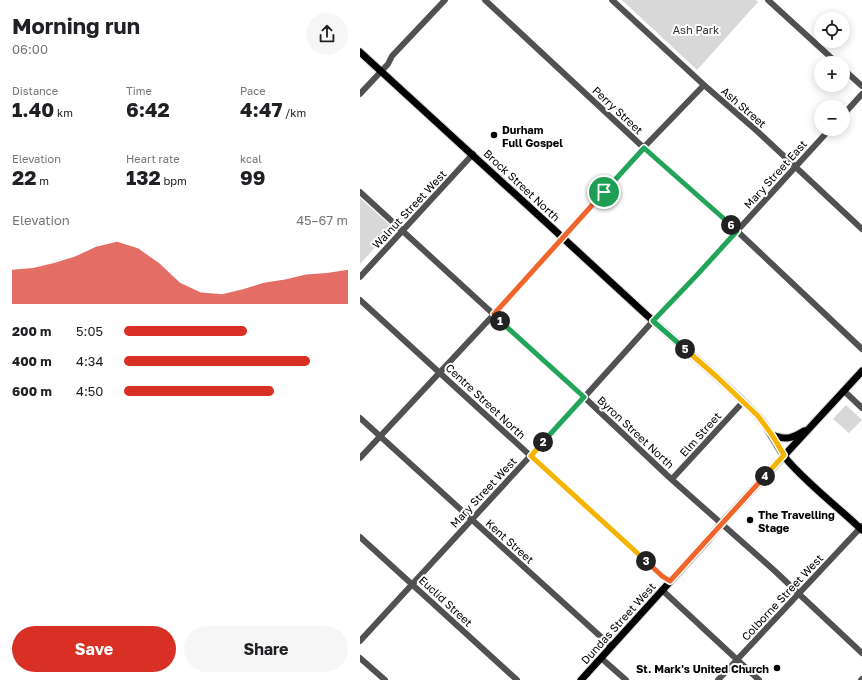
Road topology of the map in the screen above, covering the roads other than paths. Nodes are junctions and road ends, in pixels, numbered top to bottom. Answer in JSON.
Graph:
{"nodes":[{"id":1,"x":445,"y":0,"type":"edge"},
{"id":2,"x":485,"y":0,"type":"edge"},
{"id":3,"x":612,"y":0,"type":"edge"},
{"id":4,"x":768,"y":0,"type":"edge"},
{"id":5,"x":360,"y":52,"type":"edge"},
{"id":6,"x":830,"y":56,"type":"edge"},
{"id":7,"x":381,"y":71,"type":"junction"},
{"id":8,"x":850,"y":75,"type":"edge"},
{"id":9,"x":704,"y":85,"type":"junction"},
{"id":10,"x":862,"y":86,"type":"edge"},
{"id":11,"x":360,"y":94,"type":"edge"},
{"id":12,"x":862,"y":94,"type":"edge"},
{"id":13,"x":850,"y":107,"type":"edge"},
{"id":14,"x":824,"y":136,"type":"edge"},
{"id":15,"x":644,"y":148,"type":"junction"},
{"id":16,"x":473,"y":154,"type":"junction"},
{"id":17,"x":795,"y":168,"type":"junction"},
{"id":18,"x":360,"y":192,"type":"edge"},
{"id":19,"x":862,"y":229,"type":"edge"},
{"id":20,"x":402,"y":231,"type":"junction"},
{"id":21,"x":737,"y":231,"type":"junction"},
{"id":22,"x":564,"y":238,"type":"junction"},
{"id":23,"x":360,"y":277,"type":"edge"},
{"id":24,"x":360,"y":300,"type":"edge"},
{"id":25,"x":494,"y":314,"type":"junction"},
{"id":26,"x":653,"y":321,"type":"junction"},
{"id":27,"x":862,"y":349,"type":"edge"},
{"id":28,"x":862,"y":371,"type":"edge"},
{"id":29,"x":440,"y":373,"type":"junction"},
{"id":30,"x":844,"y":391,"type":"junction"},
{"id":31,"x":584,"y":397,"type":"junction"},
{"id":32,"x":743,"y":402,"type":"junction"},
{"id":33,"x":862,"y":408,"type":"edge"},
{"id":34,"x":360,"y":418,"type":"edge"},
{"id":35,"x":810,"y":428,"type":"junction"},
{"id":36,"x":772,"y":435,"type":"junction"},
{"id":37,"x":380,"y":436,"type":"junction"},
{"id":38,"x":784,"y":455,"type":"junction"},
{"id":39,"x":531,"y":456,"type":"junction"},
{"id":40,"x":360,"y":458,"type":"edge"},
{"id":41,"x":672,"y":479,"type":"junction"},
{"id":42,"x":471,"y":520,"type":"junction"},
{"id":43,"x":722,"y":523,"type":"junction"},
{"id":44,"x":861,"y":528,"type":"edge"},
{"id":45,"x":360,"y":536,"type":"edge"},
{"id":46,"x":670,"y":581,"type":"junction"},
{"id":47,"x":413,"y":584,"type":"junction"},
{"id":48,"x":662,"y":590,"type":"junction"},
{"id":49,"x":798,"y":594,"type":"junction"},
{"id":50,"x":360,"y":641,"type":"edge"},
{"id":51,"x":611,"y":646,"type":"junction"},
{"id":52,"x":862,"y":653,"type":"edge"},
{"id":53,"x":360,"y":658,"type":"edge"},
{"id":54,"x":601,"y":658,"type":"junction"},
{"id":55,"x":737,"y":660,"type":"junction"},
{"id":56,"x":385,"y":680,"type":"edge"},
{"id":57,"x":517,"y":680,"type":"edge"},
{"id":58,"x":581,"y":680,"type":"edge"},
{"id":59,"x":626,"y":680,"type":"edge"},
{"id":60,"x":718,"y":680,"type":"edge"},
{"id":61,"x":758,"y":680,"type":"edge"}],
"edges":[{"from":1,"to":7,"type":"street"},
{"from":2,"to":15,"type":"street","name":"Perry Street"},
{"from":3,"to":9,"type":"street","name":"Ash Street"},
{"from":4,"to":6,"type":"street"},
{"from":5,"to":7,"type":"main road","name":"Brock Street North"},
{"from":7,"to":11,"type":"street"},
{"from":7,"to":16,"type":"main road","name":"Brock Street North"},
{"from":8,"to":10,"type":"street"},
{"from":9,"to":15,"type":"street"},
{"from":9,"to":17,"type":"street","name":"Ash Street"},
{"from":12,"to":13,"type":"street"},
{"from":14,"to":17,"type":"street","name":"Mary Street East"},
{"from":15,"to":21,"type":"street","name":"Perry Street"},
{"from":15,"to":22,"type":"street"},
{"from":16,"to":20,"type":"street","name":"Walnut Street West"},
{"from":16,"to":22,"type":"main road","name":"Brock Street North"},
{"from":17,"to":19,"type":"street","name":"Ash Street"},
{"from":17,"to":21,"type":"street","name":"Mary Street East"},
{"from":18,"to":20,"type":"street","name":"Byron Street North"},
{"from":20,"to":23,"type":"street","name":"Walnut Street West"},
{"from":20,"to":25,"type":"street","name":"Byron Street North"},
{"from":21,"to":26,"type":"street","name":"Mary Street East"},
{"from":21,"to":27,"type":"street","name":"Perry Street"},
{"from":22,"to":25,"type":"street"},
{"from":22,"to":26,"type":"main road","name":"Brock Street North"},
{"from":24,"to":29,"type":"street","name":"Centre Street North"},
{"from":25,"to":29,"type":"street"},
{"from":25,"to":31,"type":"street","name":"Byron Street North"},
{"from":26,"to":31,"type":"street","name":"Mary Street West"},
{"from":26,"to":32,"type":"main road","name":"Brock Street North"},
{"from":28,"to":30,"type":"main road","name":"Dundas Street West"},
{"from":29,"to":37,"type":"street"},
{"from":29,"to":39,"type":"street","name":"Centre Street North"},
{"from":30,"to":33,"type":"street"},
{"from":30,"to":35,"type":"main road","name":"Dundas Street West"},
{"from":31,"to":39,"type":"street","name":"Mary Street West"},
{"from":31,"to":41,"type":"street","name":"Byron Street North"},
{"from":32,"to":36,"type":"main road","name":"Brock Street North"},
{"from":32,"to":41,"type":"street","name":"Elm Street"},
{"from":34,"to":37,"type":"street","name":"Kent Street"},
{"from":35,"to":36,"type":"main road"},
{"from":35,"to":38,"type":"main road","name":"Dundas Street West"},
{"from":36,"to":38,"type":"main road","name":"Brock Street North"},
{"from":37,"to":40,"type":"street"},
{"from":37,"to":42,"type":"street","name":"Kent Street"},
{"from":38,"to":43,"type":"main road","name":"Dundas Street West"},
{"from":38,"to":44,"type":"main road","name":"Brock Street North"},
{"from":39,"to":42,"type":"street","name":"Mary Street West"},
{"from":39,"to":46,"type":"street","name":"Centre Street North"},
{"from":41,"to":43,"type":"street","name":"Byron Street North"},
{"from":42,"to":47,"type":"street","name":"Mary Street West"},
{"from":42,"to":51,"type":"street","name":"Kent Street"},
{"from":43,"to":46,"type":"main road","name":"Dundas Street West"},
{"from":43,"to":49,"type":"street","name":"Byron Street North"},
{"from":44,"to":49,"type":"street","name":"Colborne Street West"},
{"from":45,"to":47,"type":"street","name":"Euclid Street"},
{"from":46,"to":48,"type":"main road","name":"Dundas Street West"},
{"from":47,"to":50,"type":"street","name":"Mary Street West"},
{"from":47,"to":57,"type":"street","name":"Euclid Street"},
{"from":48,"to":51,"type":"main road","name":"Dundas Street West"},
{"from":48,"to":55,"type":"street"},
{"from":49,"to":52,"type":"street","name":"Byron Street North"},
{"from":49,"to":55,"type":"street","name":"Colborne Street West"},
{"from":51,"to":54,"type":"main road","name":"Dundas Street West"},
{"from":53,"to":56,"type":"street"},
{"from":54,"to":58,"type":"main road","name":"Dundas Street West"},
{"from":54,"to":59,"type":"street"},
{"from":55,"to":60,"type":"street","name":"Colborne Street West"},
{"from":55,"to":61,"type":"street"}]}
